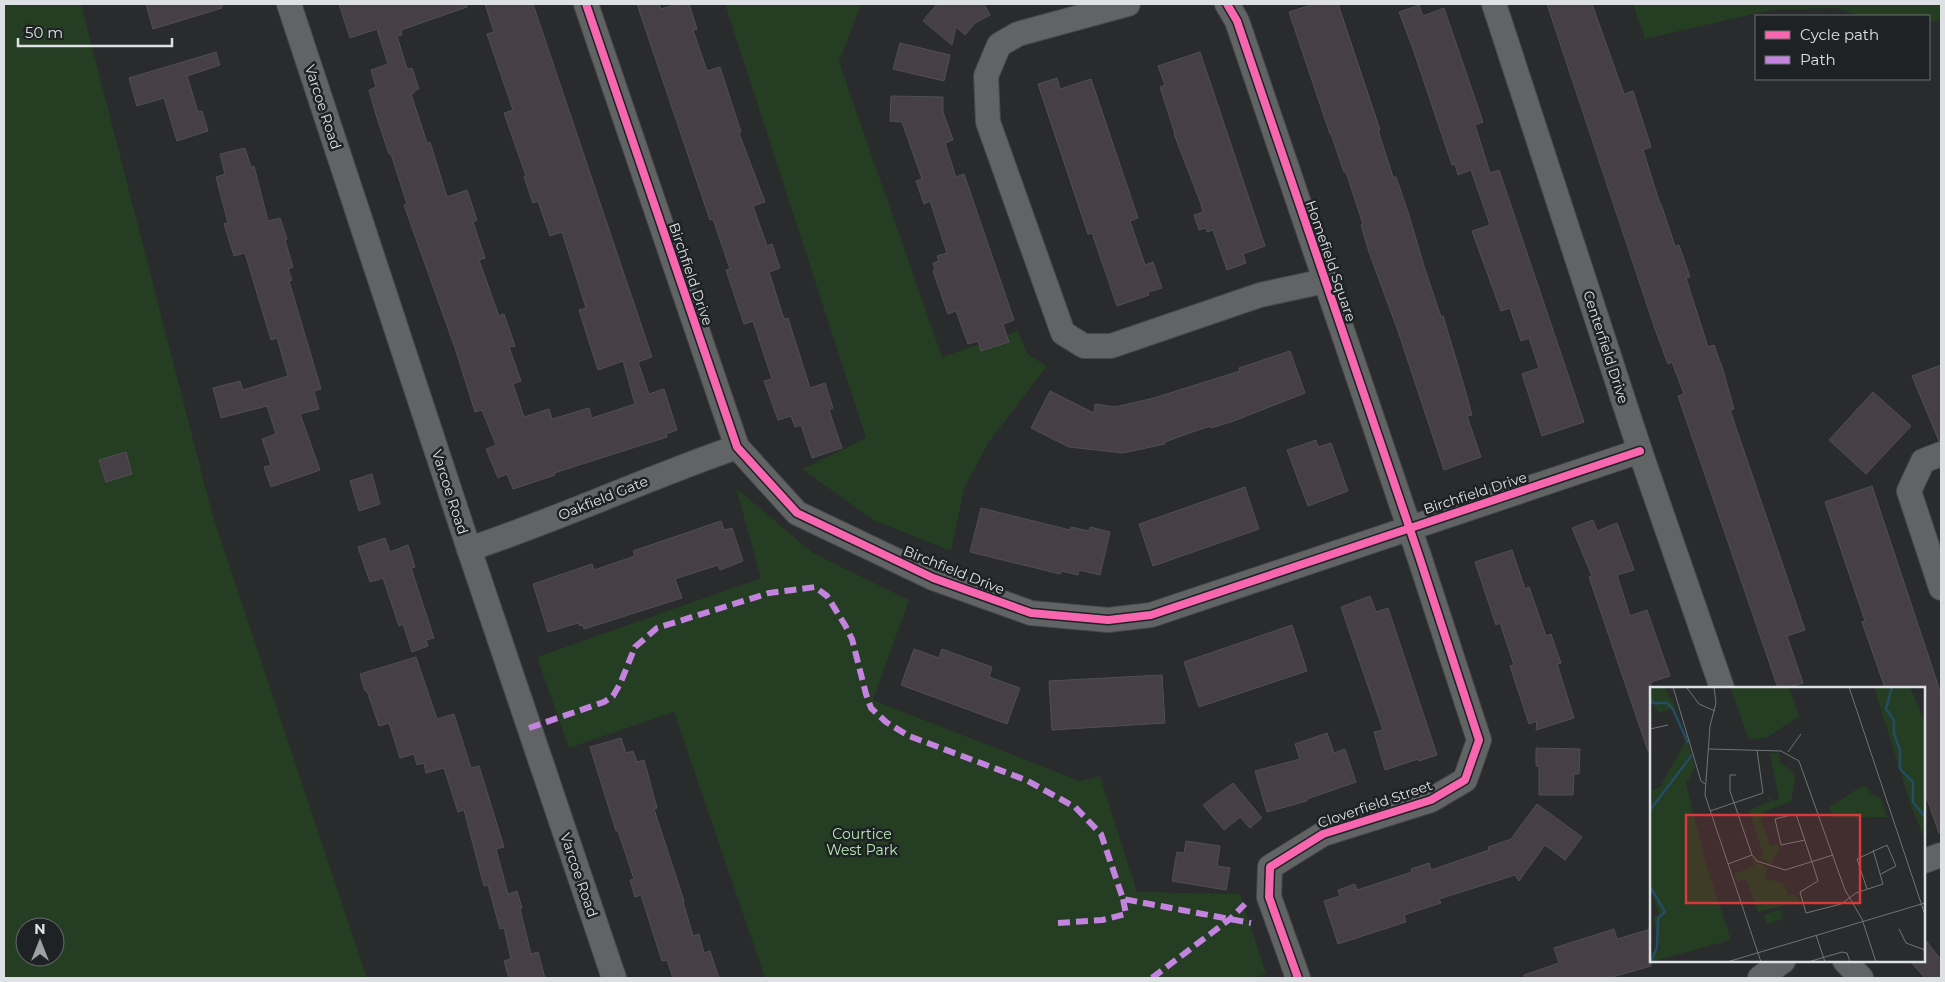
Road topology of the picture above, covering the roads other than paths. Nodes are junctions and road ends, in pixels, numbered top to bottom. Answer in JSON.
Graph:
{"nodes":[{"id":1,"x":289,"y":4,"type":"edge"},
{"id":2,"x":586,"y":4,"type":"edge"},
{"id":3,"x":1128,"y":4,"type":"edge"},
{"id":4,"x":1227,"y":4,"type":"edge"},
{"id":5,"x":1494,"y":4,"type":"edge"},
{"id":6,"x":1325,"y":281,"type":"junction"},
{"id":7,"x":737,"y":447,"type":"junction"},
{"id":8,"x":1640,"y":451,"type":"junction"},
{"id":9,"x":1941,"y":454,"type":"edge"},
{"id":10,"x":1409,"y":528,"type":"junction"},
{"id":11,"x":469,"y":549,"type":"junction"},
{"id":12,"x":1941,"y":588,"type":"edge"},
{"id":13,"x":1722,"y":687,"type":"edge"},
{"id":14,"x":1941,"y":855,"type":"edge"},
{"id":15,"x":1925,"y":861,"type":"edge"},
{"id":16,"x":1782,"y":962,"type":"edge"},
{"id":17,"x":1846,"y":962,"type":"edge"},
{"id":18,"x":614,"y":978,"type":"edge"},
{"id":19,"x":1298,"y":978,"type":"edge"},
{"id":20,"x":1760,"y":978,"type":"edge"},
{"id":21,"x":1861,"y":978,"type":"edge"}],
"edges":[{"from":1,"to":11,"type":"street","name":"Varcoe Road"},
{"from":2,"to":7,"type":"street","name":"Birchfield Drive"},
{"from":3,"to":6,"type":"street","name":"Homefield Square"},
{"from":4,"to":6,"type":"street","name":"Homefield Square"},
{"from":5,"to":8,"type":"street","name":"Centerfield Drive"},
{"from":6,"to":10,"type":"street","name":"Homefield Square"},
{"from":7,"to":10,"type":"street","name":"Birchfield Drive"},
{"from":7,"to":11,"type":"street","name":"Oakfield Gate"},
{"from":8,"to":10,"type":"street","name":"Birchfield Drive"},
{"from":8,"to":13,"type":"street","name":"Centerfield Drive"},
{"from":9,"to":12,"type":"street"},
{"from":10,"to":19,"type":"street","name":"Cloverfield Street"},
{"from":11,"to":18,"type":"street","name":"Varcoe Road"},
{"from":14,"to":15,"type":"street"},
{"from":16,"to":20,"type":"street"},
{"from":17,"to":21,"type":"street"}]}
